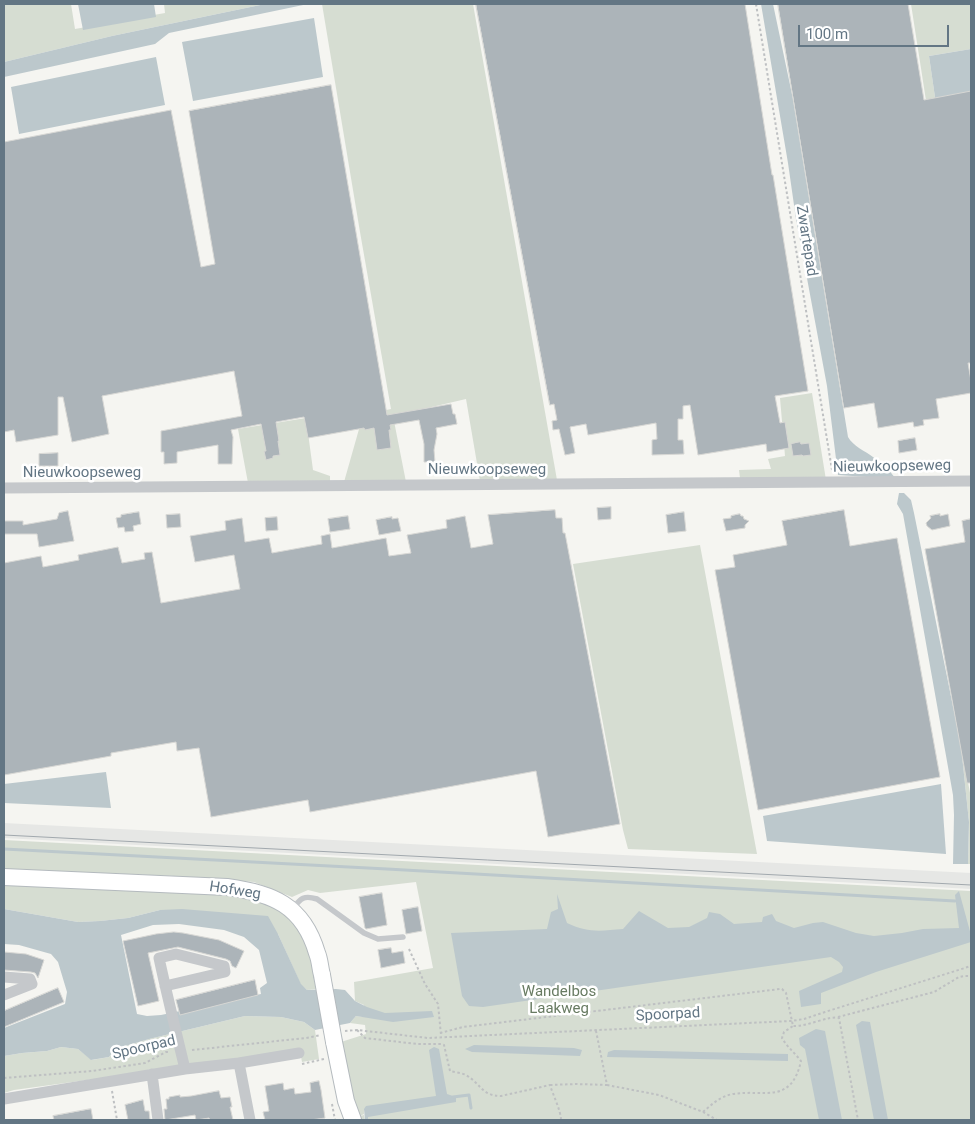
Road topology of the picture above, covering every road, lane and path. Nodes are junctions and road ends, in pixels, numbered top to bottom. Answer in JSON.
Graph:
{"nodes":[{"id":1,"x":756,"y":4,"type":"edge"},
{"id":2,"x":971,"y":481,"type":"edge"},
{"id":3,"x":834,"y":483,"type":"junction"},
{"id":4,"x":4,"y":488,"type":"edge"},
{"id":5,"x":4,"y":877,"type":"edge"},
{"id":6,"x":292,"y":910,"type":"junction"},
{"id":7,"x":403,"y":936,"type":"dead end"},
{"id":8,"x":409,"y":949,"type":"dead end"},
{"id":9,"x":971,"y":966,"type":"edge"},
{"id":10,"x":971,"y":976,"type":"edge"},
{"id":11,"x":4,"y":977,"type":"edge"},
{"id":12,"x":165,"y":986,"type":"junction"},
{"id":13,"x":4,"y":995,"type":"edge"},
{"id":14,"x":838,"y":1018,"type":"junction"},
{"id":15,"x":791,"y":1020,"type":"junction"},
{"id":16,"x":793,"y":1026,"type":"junction"},
{"id":17,"x":596,"y":1030,"type":"junction"},
{"id":18,"x":440,"y":1033,"type":"junction"},
{"id":19,"x":441,"y":1037,"type":"junction"},
{"id":20,"x":327,"y":1039,"type":"junction"},
{"id":21,"x":180,"y":1046,"type":"junction"},
{"id":22,"x":299,"y":1053,"type":"joint"},
{"id":23,"x":324,"y":1059,"type":"dead end"},
{"id":24,"x":239,"y":1063,"type":"junction"},
{"id":25,"x":185,"y":1069,"type":"junction"},
{"id":26,"x":152,"y":1074,"type":"junction"},
{"id":27,"x":4,"y":1078,"type":"edge"},
{"id":28,"x":110,"y":1081,"type":"junction"},
{"id":29,"x":550,"y":1085,"type":"junction"},
{"id":30,"x":607,"y":1085,"type":"junction"},
{"id":31,"x":5,"y":1096,"type":"edge"},
{"id":32,"x":346,"y":1101,"type":"junction"},
{"id":33,"x":703,"y":1112,"type":"junction"},
{"id":34,"x":117,"y":1120,"type":"edge"},
{"id":35,"x":158,"y":1120,"type":"edge"},
{"id":36,"x":250,"y":1120,"type":"edge"},
{"id":37,"x":346,"y":1120,"type":"edge"},
{"id":38,"x":353,"y":1120,"type":"edge"},
{"id":39,"x":561,"y":1120,"type":"edge"},
{"id":40,"x":717,"y":1120,"type":"edge"},
{"id":41,"x":858,"y":1120,"type":"edge"}],
"edges":[{"from":1,"to":3,"type":"path","name":"Zwartepad"},
{"from":2,"to":3,"type":"street","name":"Nieuwkoopseweg"},
{"from":3,"to":4,"type":"street","name":"Nieuwkoopseweg"},
{"from":5,"to":6,"type":"main road","name":"Hofweg"},
{"from":6,"to":7,"type":"lane"},
{"from":6,"to":20,"type":"main road","name":"Hofweg","bridge":true},
{"from":8,"to":18,"type":"path"},
{"from":9,"to":15,"type":"path","name":"Spoorpad"},
{"from":10,"to":14,"type":"path"},
{"from":11,"to":13,"type":"street"},
{"from":12,"to":12,"type":"street"},
{"from":12,"to":21,"type":"street"},
{"from":14,"to":16,"type":"path"},
{"from":14,"to":41,"type":"path"},
{"from":15,"to":16,"type":"path"},
{"from":15,"to":17,"type":"path","name":"Spoorpad"},
{"from":15,"to":18,"type":"path"},
{"from":16,"to":33,"type":"path"},
{"from":17,"to":19,"type":"path","name":"Spoorpad"},
{"from":17,"to":30,"type":"path"},
{"from":18,"to":19,"type":"path"},
{"from":19,"to":29,"type":"path","name":"Spoorpad"},
{"from":20,"to":21,"type":"path","name":"Spoorpad"},
{"from":20,"to":32,"type":"main road","name":"Hofweg"},
{"from":21,"to":25,"type":"street"},
{"from":21,"to":27,"type":"path","name":"Spoorpad"},
{"from":22,"to":23,"type":"path"},
{"from":22,"to":24,"type":"street"},
{"from":24,"to":25,"type":"street"},
{"from":24,"to":36,"type":"street"},
{"from":25,"to":26,"type":"street"},
{"from":26,"to":28,"type":"street"},
{"from":26,"to":35,"type":"street"},
{"from":28,"to":31,"type":"street"},
{"from":28,"to":34,"type":"path"},
{"from":29,"to":30,"type":"path"},
{"from":29,"to":39,"type":"path"},
{"from":30,"to":33,"type":"path"},
{"from":32,"to":37,"type":"main road","name":"Hofweg"},
{"from":32,"to":38,"type":"main road","name":"Hofweg"},
{"from":33,"to":40,"type":"path"}]}
